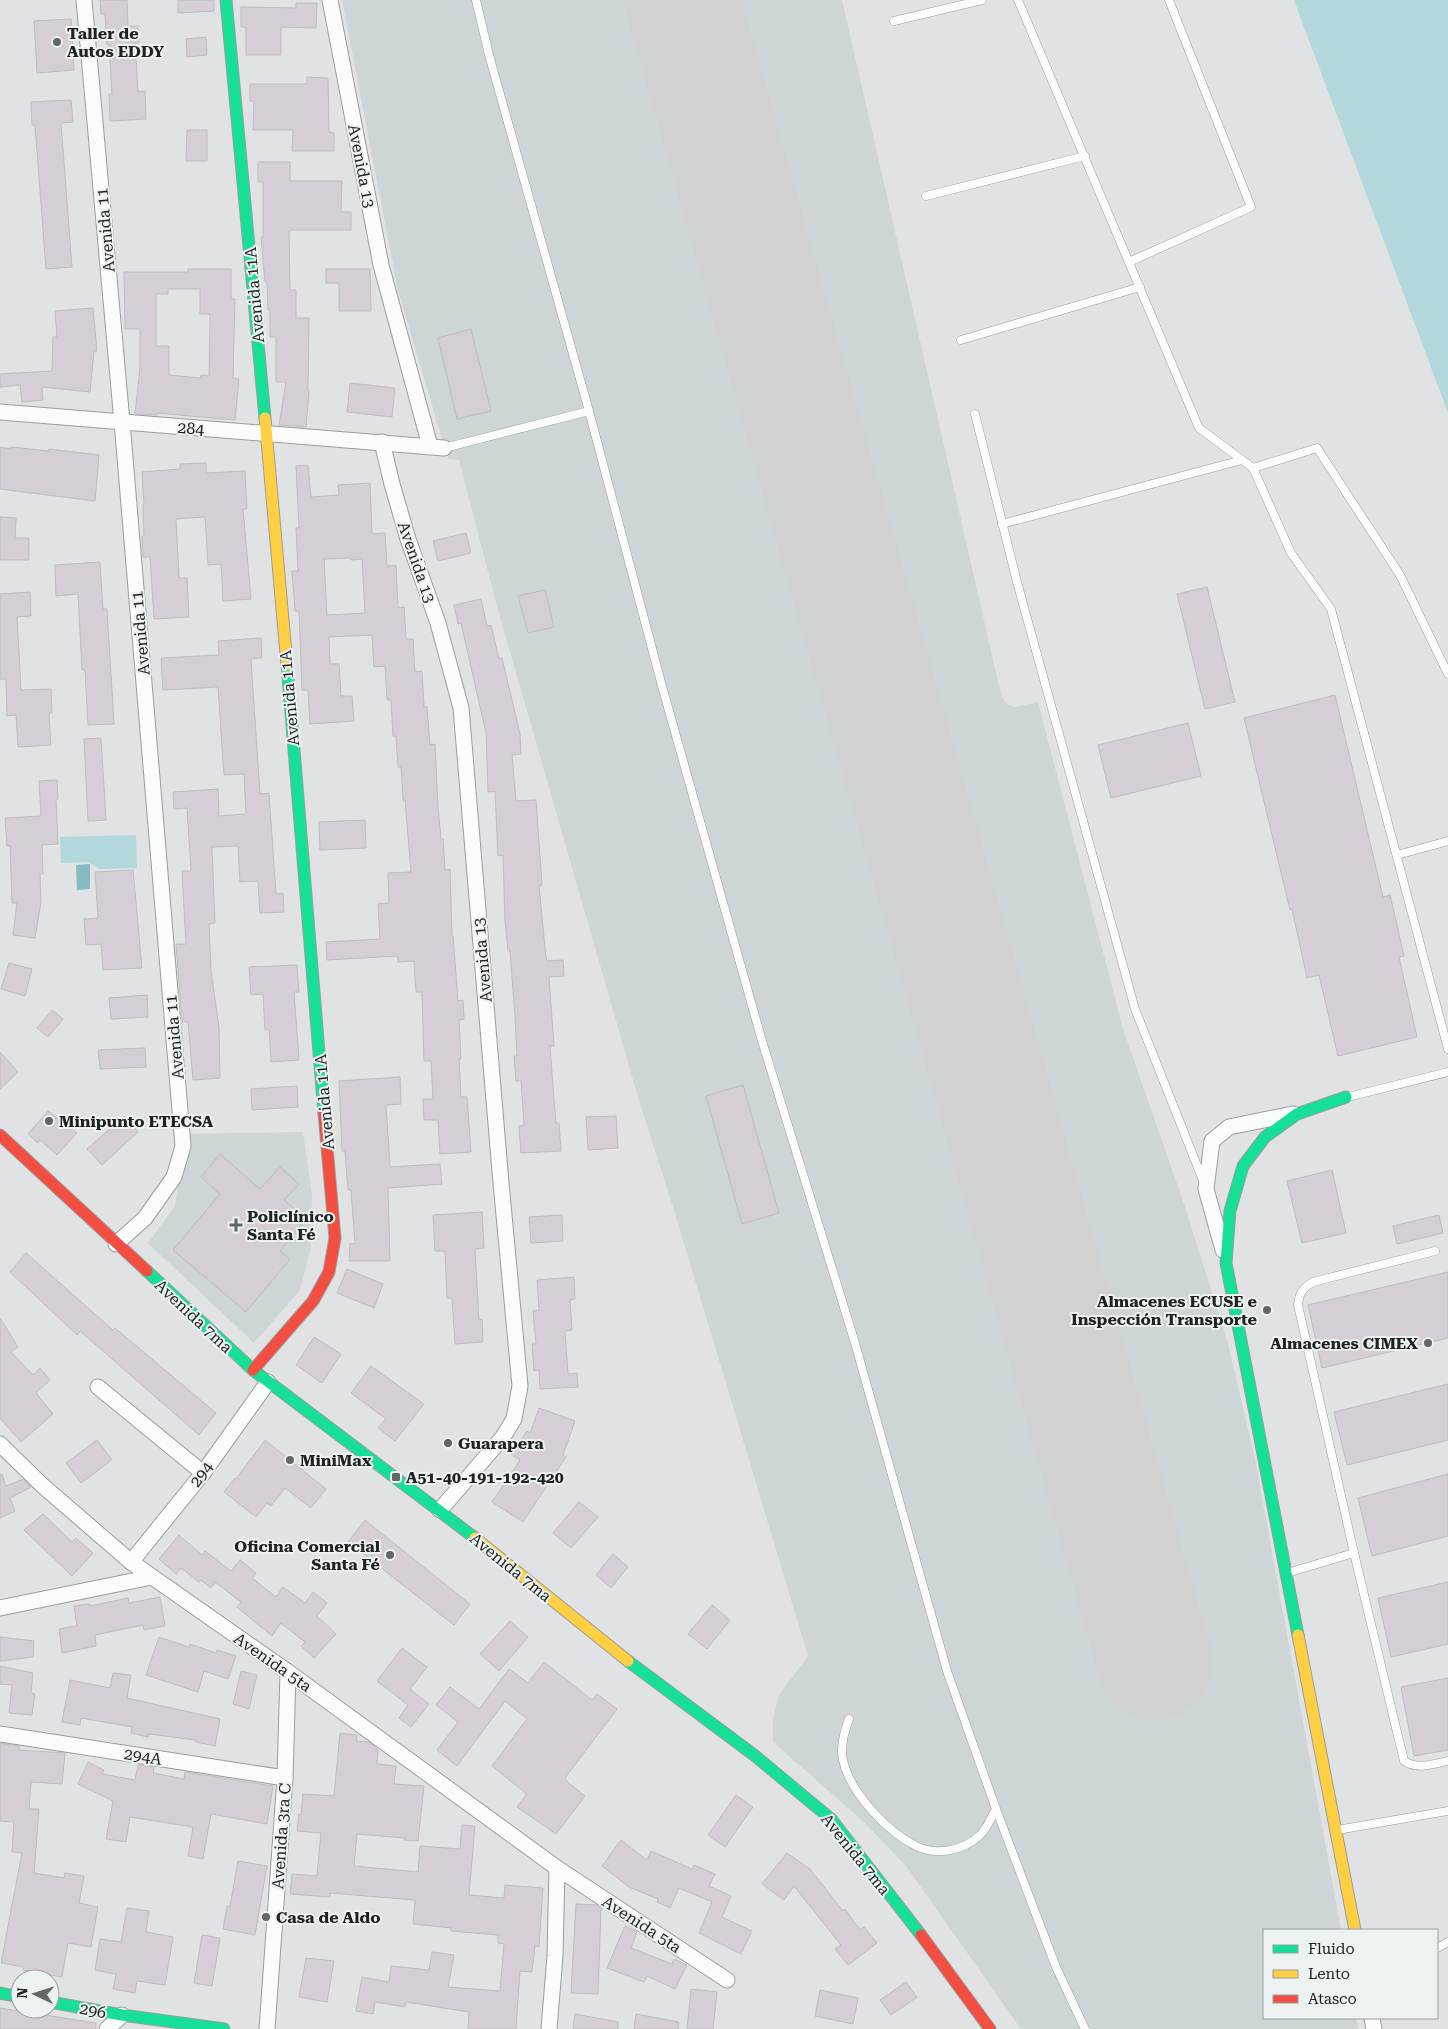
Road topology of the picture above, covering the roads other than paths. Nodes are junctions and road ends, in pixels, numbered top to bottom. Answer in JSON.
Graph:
{"nodes":[{"id":1,"x":84,"y":0,"type":"edge"},
{"id":2,"x":226,"y":0,"type":"edge"},
{"id":3,"x":330,"y":0,"type":"edge"},
{"id":4,"x":476,"y":0,"type":"edge"},
{"id":5,"x":982,"y":0,"type":"edge"},
{"id":6,"x":1018,"y":0,"type":"edge"},
{"id":7,"x":1170,"y":0,"type":"edge"},
{"id":8,"x":894,"y":21,"type":"dead end"},
{"id":9,"x":1085,"y":156,"type":"junction"},
{"id":10,"x":926,"y":196,"type":"dead end"},
{"id":11,"x":1130,"y":262,"type":"junction"},
{"id":12,"x":1140,"y":287,"type":"junction"},
{"id":13,"x":961,"y":340,"type":"dead end"},
{"id":14,"x":589,"y":411,"type":"junction"},
{"id":15,"x":0,"y":412,"type":"edge"},
{"id":16,"x":975,"y":414,"type":"dead end"},
{"id":17,"x":122,"y":422,"type":"junction"},
{"id":18,"x":267,"y":434,"type":"junction"},
{"id":19,"x":382,"y":442,"type":"junction"},
{"id":20,"x":437,"y":447,"type":"junction"},
{"id":21,"x":1242,"y":460,"type":"junction"},
{"id":22,"x":1253,"y":468,"type":"junction"},
{"id":23,"x":1002,"y":524,"type":"junction"},
{"id":24,"x":1448,"y":674,"type":"edge"},
{"id":25,"x":1448,"y":841,"type":"edge"},
{"id":26,"x":1397,"y":855,"type":"junction"},
{"id":27,"x":1444,"y":1020,"type":"edge"},
{"id":28,"x":1448,"y":1049,"type":"edge"},
{"id":29,"x":1448,"y":1072,"type":"edge"},
{"id":30,"x":1346,"y":1097,"type":"joint"},
{"id":31,"x":1297,"y":1114,"type":"junction"},
{"id":32,"x":0,"y":1135,"type":"edge"},
{"id":33,"x":1206,"y":1190,"type":"junction"},
{"id":34,"x":116,"y":1244,"type":"junction"},
{"id":35,"x":1435,"y":1251,"type":"dead end"},
{"id":36,"x":1226,"y":1263,"type":"junction"},
{"id":37,"x":252,"y":1370,"type":"junction"},
{"id":38,"x":268,"y":1382,"type":"junction"},
{"id":39,"x":98,"y":1387,"type":"dead end"},
{"id":40,"x":0,"y":1444,"type":"edge"},
{"id":41,"x":203,"y":1473,"type":"junction"},
{"id":42,"x":440,"y":1510,"type":"junction"},
{"id":43,"x":1354,"y":1553,"type":"junction"},
{"id":44,"x":131,"y":1562,"type":"junction"},
{"id":45,"x":1285,"y":1574,"type":"junction"},
{"id":46,"x":152,"y":1577,"type":"junction"},
{"id":47,"x":0,"y":1608,"type":"edge"},
{"id":48,"x":288,"y":1672,"type":"junction"},
{"id":49,"x":849,"y":1719,"type":"dead end"},
{"id":50,"x":0,"y":1734,"type":"edge"},
{"id":51,"x":1448,"y":1760,"type":"edge"},
{"id":52,"x":285,"y":1778,"type":"junction"},
{"id":53,"x":996,"y":1809,"type":"junction"},
{"id":54,"x":1448,"y":1811,"type":"edge"},
{"id":55,"x":1335,"y":1830,"type":"junction"},
{"id":56,"x":557,"y":1868,"type":"junction"},
{"id":57,"x":1355,"y":1929,"type":"edge"},
{"id":58,"x":727,"y":1980,"type":"dead end"},
{"id":59,"x":60,"y":2004,"type":"edge"},
{"id":60,"x":122,"y":2015,"type":"junction"},
{"id":61,"x":155,"y":2024,"type":"edge"},
{"id":62,"x":107,"y":2029,"type":"edge"},
{"id":63,"x":224,"y":2029,"type":"edge"},
{"id":64,"x":267,"y":2029,"type":"edge"},
{"id":65,"x":549,"y":2029,"type":"edge"},
{"id":66,"x":990,"y":2029,"type":"edge"},
{"id":67,"x":1085,"y":2029,"type":"edge"}],
"edges":[{"from":1,"to":17,"type":"street","name":"Avenida 11"},
{"from":2,"to":18,"type":"main road","name":"Avenida 11A"},
{"from":3,"to":20,"type":"street","name":"Avenida 13"},
{"from":4,"to":14,"type":"lane"},
{"from":5,"to":8,"type":"lane"},
{"from":6,"to":9,"type":"lane"},
{"from":7,"to":11,"type":"lane"},
{"from":9,"to":10,"type":"lane"},
{"from":9,"to":11,"type":"lane"},
{"from":11,"to":12,"type":"lane"},
{"from":12,"to":13,"type":"lane"},
{"from":12,"to":21,"type":"lane"},
{"from":14,"to":20,"type":"lane"},
{"from":14,"to":53,"type":"lane"},
{"from":15,"to":17,"type":"street","name":"284"},
{"from":16,"to":23,"type":"lane"},
{"from":17,"to":18,"type":"street","name":"284"},
{"from":17,"to":34,"type":"street","name":"Avenida 11"},
{"from":18,"to":19,"type":"street","name":"284"},
{"from":18,"to":37,"type":"main road","name":"Avenida 11A"},
{"from":19,"to":20,"type":"street"},
{"from":19,"to":42,"type":"street","name":"Avenida 13"},
{"from":21,"to":22,"type":"lane"},
{"from":21,"to":23,"type":"lane"},
{"from":22,"to":24,"type":"lane"},
{"from":22,"to":26,"type":"lane"},
{"from":23,"to":33,"type":"lane"},
{"from":25,"to":26,"type":"lane"},
{"from":26,"to":27,"type":"lane"},
{"from":27,"to":28,"type":"lane"},
{"from":29,"to":30,"type":"lane"},
{"from":30,"to":31,"type":"main road"},
{"from":31,"to":33,"type":"street"},
{"from":31,"to":36,"type":"main road"},
{"from":32,"to":34,"type":"main road","name":"Avenida 7ma"},
{"from":33,"to":36,"type":"street"},
{"from":34,"to":37,"type":"main road","name":"Avenida 7ma"},
{"from":35,"to":43,"type":"lane"},
{"from":36,"to":45,"type":"main road"},
{"from":37,"to":38,"type":"main road","name":"Avenida 7ma"},
{"from":38,"to":41,"type":"street","name":"294"},
{"from":38,"to":42,"type":"main road","name":"Avenida 7ma"},
{"from":39,"to":41,"type":"street"},
{"from":40,"to":44,"type":"street","name":"Avenida 5ta"},
{"from":41,"to":44,"type":"street","name":"294"},
{"from":42,"to":66,"type":"main road","name":"Avenida 7ma"},
{"from":43,"to":45,"type":"lane"},
{"from":43,"to":51,"type":"lane"},
{"from":44,"to":46,"type":"street","name":"Avenida 5ta"},
{"from":45,"to":55,"type":"main road"},
{"from":46,"to":47,"type":"street"},
{"from":46,"to":48,"type":"street","name":"Avenida 5ta"},
{"from":48,"to":52,"type":"street","name":"Avenida 3ra C"},
{"from":48,"to":56,"type":"street","name":"Avenida 5ta"},
{"from":49,"to":53,"type":"lane"},
{"from":50,"to":52,"type":"street","name":"294A"},
{"from":52,"to":64,"type":"street","name":"Avenida 3ra C"},
{"from":53,"to":67,"type":"lane"},
{"from":54,"to":55,"type":"lane"},
{"from":55,"to":57,"type":"main road"},
{"from":56,"to":58,"type":"street","name":"Avenida 5ta"},
{"from":56,"to":65,"type":"street"},
{"from":59,"to":60,"type":"main road","name":"296"},
{"from":60,"to":61,"type":"main road","name":"296"},
{"from":60,"to":62,"type":"street"},
{"from":61,"to":63,"type":"main road","name":"296"}]}
